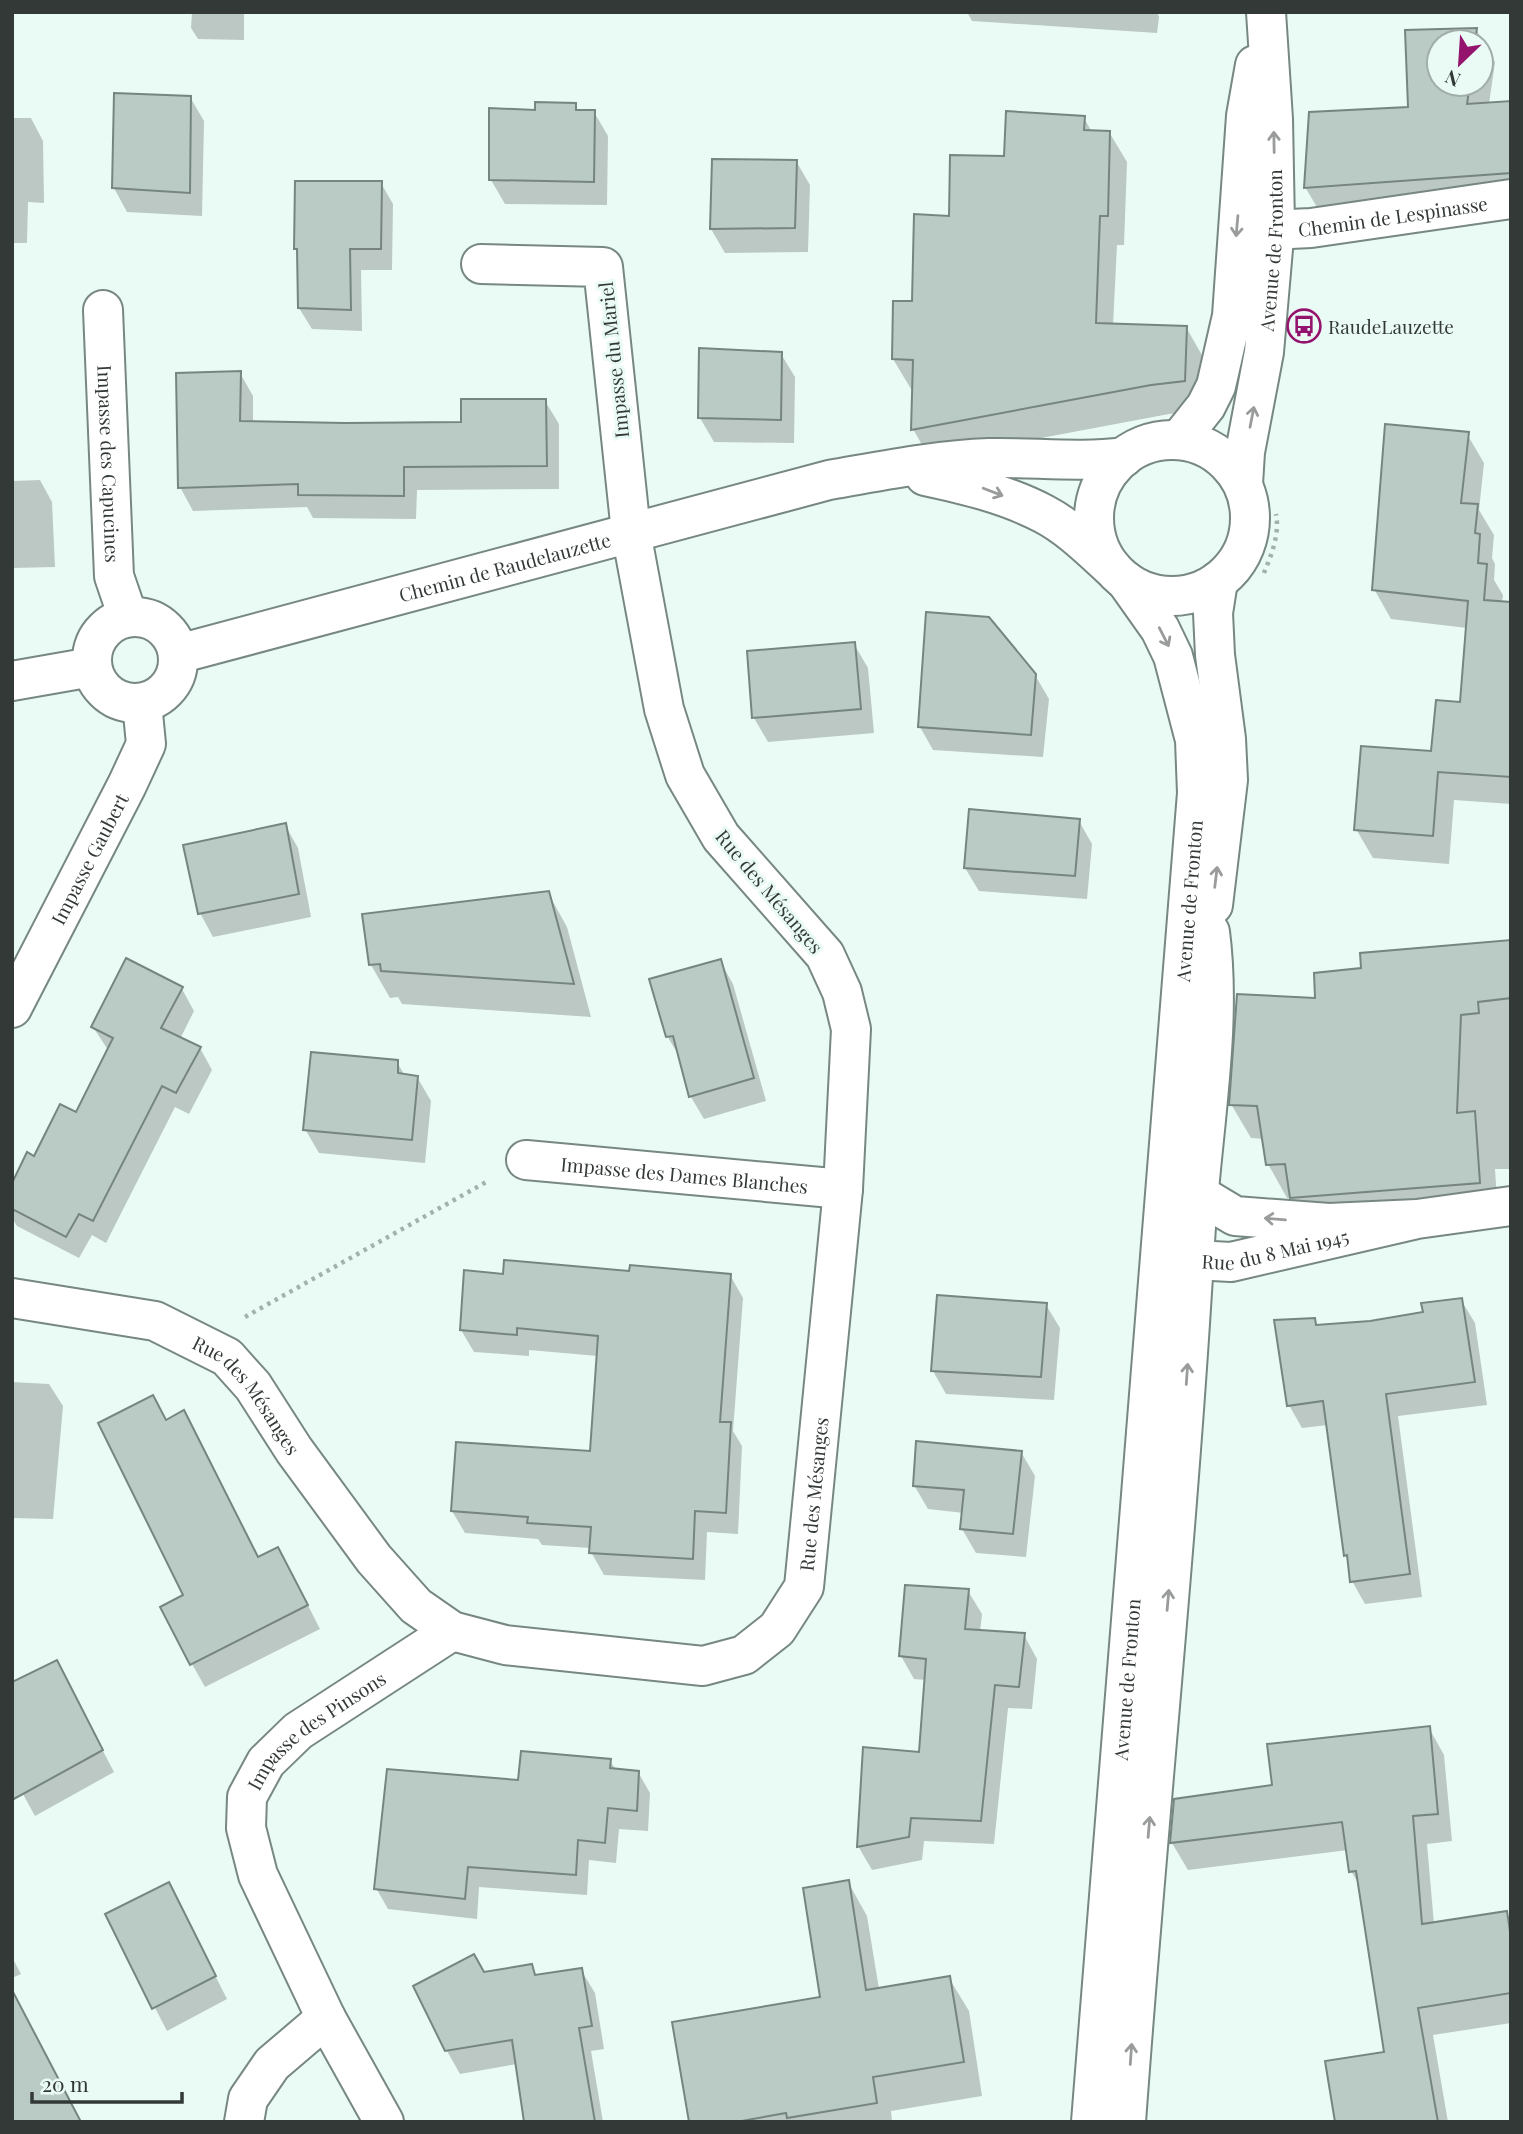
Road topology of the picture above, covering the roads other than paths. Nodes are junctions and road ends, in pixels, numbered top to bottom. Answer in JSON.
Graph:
{"nodes":[{"id":1,"x":1265,"y":12,"type":"edge"},
{"id":2,"x":1511,"y":199,"type":"edge"},
{"id":3,"x":1276,"y":226,"type":"junction"},
{"id":4,"x":481,"y":264,"type":"dead end"},
{"id":5,"x":103,"y":310,"type":"dead end"},
{"id":6,"x":1179,"y":440,"type":"junction"},
{"id":7,"x":1124,"y":457,"type":"junction"},
{"id":8,"x":829,"y":480,"type":"junction"},
{"id":9,"x":1258,"y":493,"type":"junction"},
{"id":10,"x":631,"y":533,"type":"junction"},
{"id":11,"x":1119,"y":574,"type":"junction"},
{"id":12,"x":1218,"y":581,"type":"junction"},
{"id":13,"x":128,"y":617,"type":"junction"},
{"id":14,"x":178,"y":654,"type":"junction"},
{"id":15,"x":92,"y":667,"type":"junction"},
{"id":16,"x":12,"y":681,"type":"edge"},
{"id":17,"x":142,"y":703,"type":"junction"},
{"id":18,"x":1210,"y":932,"type":"junction"},
{"id":19,"x":12,"y":1008,"type":"edge"},
{"id":20,"x":526,"y":1160,"type":"road end"},
{"id":21,"x":843,"y":1189,"type":"junction"},
{"id":22,"x":1197,"y":1198,"type":"junction"},
{"id":23,"x":1511,"y":1206,"type":"edge"},
{"id":24,"x":1417,"y":1219,"type":"junction"},
{"id":25,"x":1162,"y":1236,"type":"junction"},
{"id":26,"x":1194,"y":1261,"type":"junction"},
{"id":27,"x":12,"y":1298,"type":"edge"},
{"id":28,"x":452,"y":1631,"type":"junction"},
{"id":29,"x":326,"y":2018,"type":"junction"},
{"id":30,"x":244,"y":2122,"type":"edge"},
{"id":31,"x":384,"y":2122,"type":"edge"},
{"id":32,"x":1091,"y":2122,"type":"edge"},
{"id":33,"x":1126,"y":2122,"type":"edge"}],
"edges":[{"from":3,"to":1,"type":"street","name":"Avenue de Fronton","one_way":true},
{"from":1,"to":6,"type":"street","name":"Avenue de Fronton","one_way":true},
{"from":2,"to":3,"type":"street","name":"Chemin de Lespinasse"},
{"from":9,"to":3,"type":"street","name":"Avenue de Fronton","one_way":true},
{"from":4,"to":10,"type":"street","name":"Impasse du Mariel"},
{"from":5,"to":13,"type":"street","name":"Impasse des Capucines"},
{"from":6,"to":7,"type":"street"},
{"from":6,"to":9,"type":"street"},
{"from":7,"to":8,"type":"street","name":"Chemin de Raudelauzette"},
{"from":7,"to":11,"type":"street"},
{"from":8,"to":10,"type":"street","name":"Chemin de Raudelauzette"},
{"from":8,"to":11,"type":"street","name":"Chemin de Raudelauzette","one_way":true},
{"from":9,"to":12,"type":"street"},
{"from":10,"to":14,"type":"street","name":"Chemin de Raudelauzette"},
{"from":10,"to":21,"type":"street","name":"Rue des Mésanges"},
{"from":11,"to":12,"type":"street"},
{"from":11,"to":25,"type":"street","name":"Avenue de Fronton","one_way":true},
{"from":18,"to":12,"type":"street","name":"Avenue de Fronton","one_way":true},
{"from":13,"to":14,"type":"street"},
{"from":13,"to":15,"type":"street"},
{"from":14,"to":17,"type":"street"},
{"from":15,"to":16,"type":"street"},
{"from":15,"to":17,"type":"street"},
{"from":17,"to":19,"type":"street","name":"Impasse Gaubert"},
{"from":18,"to":22,"type":"street"},
{"from":18,"to":25,"type":"street","name":"Avenue de Fronton"},
{"from":20,"to":21,"type":"street","name":"Impasse des Dames Blanches"},
{"from":21,"to":28,"type":"street","name":"Rue des Mésanges"},
{"from":24,"to":22,"type":"street","name":"Rue du 8 Mai 1945","one_way":true},
{"from":22,"to":25,"type":"street"},
{"from":22,"to":26,"type":"street"},
{"from":23,"to":24,"type":"street","name":"Rue du 8 Mai 1945"},
{"from":24,"to":26,"type":"street","name":"Rue du 8 Mai 1945"},
{"from":25,"to":26,"type":"street","name":"Rue du 8 Mai 1945"},
{"from":25,"to":32,"type":"street","name":"Avenue de Fronton"},
{"from":33,"to":26,"type":"street","one_way":true},
{"from":27,"to":28,"type":"street","name":"Rue des Mésanges"},
{"from":28,"to":29,"type":"street","name":"Impasse des Pinsons"},
{"from":29,"to":30,"type":"street"},
{"from":29,"to":31,"type":"street","name":"Impasse des Pinsons"}]}
